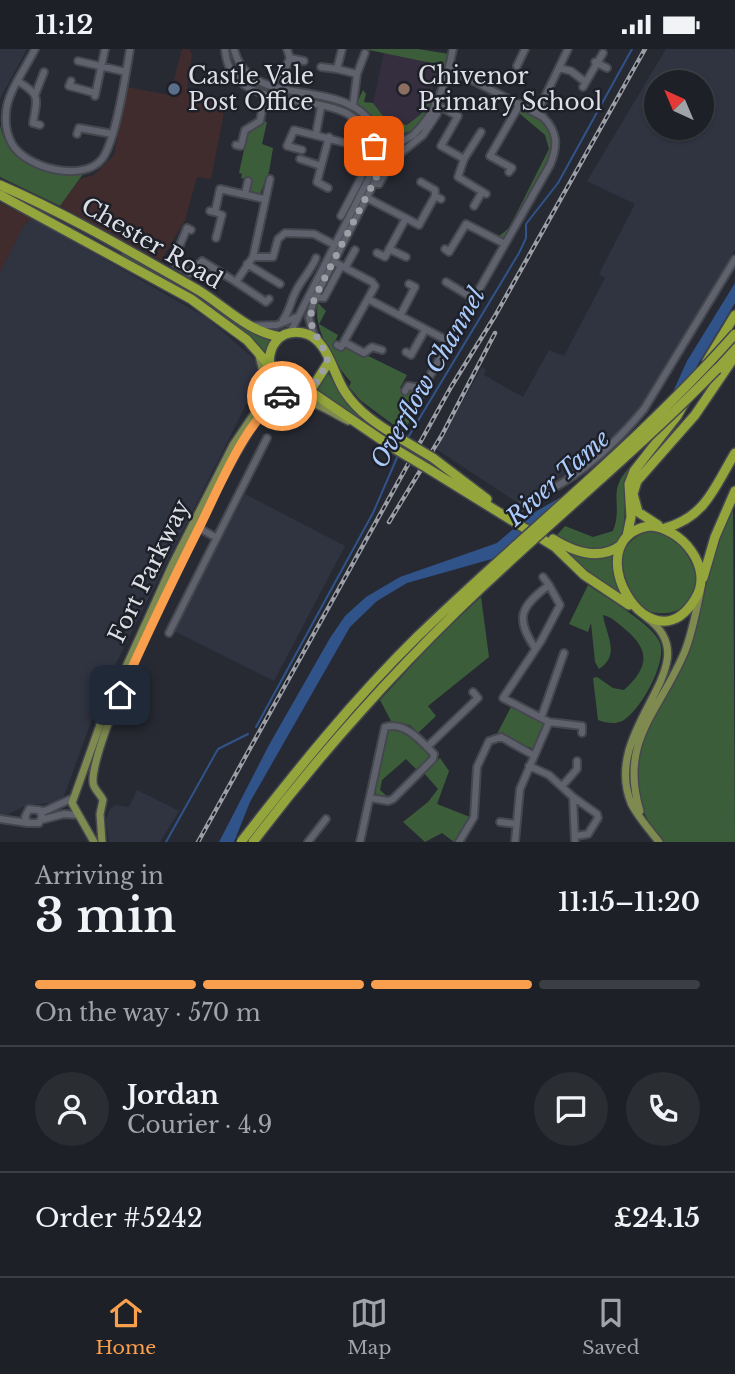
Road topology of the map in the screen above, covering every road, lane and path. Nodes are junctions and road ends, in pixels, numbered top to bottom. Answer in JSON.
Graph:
{"nodes":[{"id":1,"x":35,"y":49,"type":"edge"},
{"id":2,"x":105,"y":49,"type":"edge"},
{"id":3,"x":130,"y":49,"type":"edge"},
{"id":4,"x":225,"y":49,"type":"edge"},
{"id":5,"x":234,"y":49,"type":"edge"},
{"id":6,"x":287,"y":49,"type":"edge"},
{"id":7,"x":342,"y":49,"type":"edge"},
{"id":8,"x":453,"y":49,"type":"edge"},
{"id":9,"x":525,"y":49,"type":"edge"},
{"id":10,"x":568,"y":49,"type":"edge"},
{"id":11,"x":365,"y":53,"type":"dead end"},
{"id":12,"x":603,"y":53,"type":"dead end"},
{"id":13,"x":290,"y":58,"type":"junction"},
{"id":14,"x":79,"y":61,"type":"dead end"},
{"id":15,"x":304,"y":61,"type":"dead end"},
{"id":16,"x":595,"y":62,"type":"junction"},
{"id":17,"x":102,"y":65,"type":"junction"},
{"id":18,"x":527,"y":65,"type":"dead end"},
{"id":19,"x":240,"y":66,"type":"junction"},
{"id":20,"x":321,"y":67,"type":"dead end"},
{"id":21,"x":559,"y":68,"type":"junction"},
{"id":22,"x":607,"y":68,"type":"dead end"},
{"id":23,"x":337,"y":69,"type":"junction"},
{"id":24,"x":451,"y":69,"type":"junction"},
{"id":25,"x":44,"y":72,"type":"dead end"},
{"id":26,"x":126,"y":72,"type":"junction"},
{"id":27,"x":232,"y":73,"type":"junction"},
{"id":28,"x":246,"y":73,"type":"junction"},
{"id":29,"x":357,"y":74,"type":"junction"},
{"id":30,"x":240,"y":80,"type":"junction"},
{"id":31,"x":71,"y":81,"type":"dead end"},
{"id":32,"x":19,"y":82,"type":"junction"},
{"id":33,"x":282,"y":83,"type":"junction"},
{"id":34,"x":36,"y":95,"type":"junction"},
{"id":35,"x":265,"y":95,"type":"junction"},
{"id":36,"x":435,"y":104,"type":"junction"},
{"id":37,"x":520,"y":104,"type":"junction"},
{"id":38,"x":353,"y":106,"type":"junction"},
{"id":39,"x":321,"y":107,"type":"junction"},
{"id":40,"x":537,"y":113,"type":"junction"},
{"id":41,"x":437,"y":114,"type":"dead end"},
{"id":42,"x":430,"y":121,"type":"junction"},
{"id":43,"x":40,"y":125,"type":"dead end"},
{"id":44,"x":481,"y":132,"type":"dead end"},
{"id":45,"x":77,"y":134,"type":"dead end"},
{"id":46,"x":113,"y":134,"type":"junction"},
{"id":47,"x":316,"y":134,"type":"junction"},
{"id":48,"x":329,"y":137,"type":"junction"},
{"id":49,"x":359,"y":137,"type":"dead end"},
{"id":50,"x":236,"y":145,"type":"dead end"},
{"id":51,"x":382,"y":145,"type":"junction"},
{"id":52,"x":358,"y":146,"type":"junction"},
{"id":53,"x":302,"y":150,"type":"dead end"},
{"id":54,"x":300,"y":159,"type":"dead end"},
{"id":55,"x":464,"y":159,"type":"junction"},
{"id":56,"x":365,"y":165,"type":"dead end"},
{"id":57,"x":321,"y":166,"type":"junction"},
{"id":58,"x":509,"y":171,"type":"dead end"},
{"id":59,"x":361,"y":178,"type":"dead end"},
{"id":60,"x":270,"y":179,"type":"dead end"},
{"id":61,"x":248,"y":181,"type":"dead end"},
{"id":62,"x":421,"y":182,"type":"dead end"},
{"id":63,"x":374,"y":183,"type":"junction"},
{"id":64,"x":1,"y":188,"type":"edge"},
{"id":65,"x":328,"y":188,"type":"dead end"},
{"id":66,"x":245,"y":194,"type":"junction"},
{"id":67,"x":349,"y":197,"type":"junction"},
{"id":68,"x":367,"y":198,"type":"junction"},
{"id":69,"x":264,"y":199,"type":"junction"},
{"id":70,"x":357,"y":201,"type":"junction"},
{"id":71,"x":474,"y":206,"type":"dead end"},
{"id":72,"x":341,"y":216,"type":"dead end"},
{"id":73,"x":405,"y":218,"type":"junction"},
{"id":74,"x":279,"y":227,"type":"dead end"},
{"id":75,"x":191,"y":230,"type":"dead end"},
{"id":76,"x":289,"y":232,"type":"junction"},
{"id":77,"x":216,"y":238,"type":"dead end"},
{"id":78,"x":114,"y":241,"type":"junction"},
{"id":79,"x":334,"y":244,"type":"junction"},
{"id":80,"x":505,"y":244,"type":"junction"},
{"id":81,"x":389,"y":249,"type":"junction"},
{"id":82,"x":445,"y":249,"type":"dead end"},
{"id":83,"x":355,"y":250,"type":"dead end"},
{"id":84,"x":377,"y":253,"type":"dead end"},
{"id":85,"x":406,"y":257,"type":"dead end"},
{"id":86,"x":316,"y":258,"type":"dead end"},
{"id":87,"x":735,"y":259,"type":"edge"},
{"id":88,"x":250,"y":261,"type":"junction"},
{"id":89,"x":334,"y":262,"type":"junction"},
{"id":90,"x":343,"y":267,"type":"junction"},
{"id":91,"x":316,"y":269,"type":"junction"},
{"id":92,"x":145,"y":273,"type":"junction"},
{"id":93,"x":236,"y":282,"type":"junction"},
{"id":94,"x":446,"y":282,"type":"dead end"},
{"id":95,"x":409,"y":284,"type":"dead end"},
{"id":96,"x":295,"y":291,"type":"junction"},
{"id":97,"x":315,"y":297,"type":"junction"},
{"id":98,"x":269,"y":299,"type":"dead end"},
{"id":99,"x":368,"y":299,"type":"junction"},
{"id":100,"x":474,"y":299,"type":"junction"},
{"id":101,"x":400,"y":316,"type":"junction"},
{"id":102,"x":735,"y":316,"type":"edge"},
{"id":103,"x":297,"y":317,"type":"junction"},
{"id":104,"x":283,"y":320,"type":"dead end"},
{"id":105,"x":249,"y":325,"type":"junction"},
{"id":106,"x":425,"y":330,"type":"junction"},
{"id":107,"x":735,"y":334,"type":"edge"},
{"id":108,"x":286,"y":335,"type":"junction"},
{"id":109,"x":314,"y":337,"type":"junction"},
{"id":110,"x":247,"y":340,"type":"junction"},
{"id":111,"x":450,"y":342,"type":"junction"},
{"id":112,"x":735,"y":347,"type":"edge"},
{"id":113,"x":382,"y":350,"type":"dead end"},
{"id":114,"x":406,"y":352,"type":"dead end"},
{"id":115,"x":735,"y":356,"type":"edge"},
{"id":116,"x":328,"y":363,"type":"junction"},
{"id":117,"x":270,"y":369,"type":"junction"},
{"id":118,"x":307,"y":389,"type":"junction"},
{"id":119,"x":293,"y":390,"type":"junction"},
{"id":120,"x":405,"y":391,"type":"dead end"},
{"id":121,"x":267,"y":438,"type":"dead end"},
{"id":122,"x":378,"y":438,"type":"junction"},
{"id":123,"x":246,"y":439,"type":"junction"},
{"id":124,"x":233,"y":445,"type":"junction"},
{"id":125,"x":735,"y":453,"type":"edge"},
{"id":126,"x":735,"y":491,"type":"edge"},
{"id":127,"x":512,"y":516,"type":"junction"},
{"id":128,"x":520,"y":523,"type":"junction"},
{"id":129,"x":663,"y":527,"type":"junction"},
{"id":130,"x":199,"y":529,"type":"junction"},
{"id":131,"x":543,"y":536,"type":"junction"},
{"id":132,"x":218,"y":538,"type":"junction"},
{"id":133,"x":625,"y":541,"type":"junction"},
{"id":134,"x":543,"y":577,"type":"dead end"},
{"id":135,"x":549,"y":585,"type":"junction"},
{"id":136,"x":701,"y":587,"type":"junction"},
{"id":137,"x":634,"y":608,"type":"junction"},
{"id":138,"x":643,"y":615,"type":"junction"},
{"id":139,"x":169,"y":633,"type":"dead end"},
{"id":140,"x":536,"y":648,"type":"junction"},
{"id":141,"x":564,"y":653,"type":"dead end"},
{"id":142,"x":473,"y":692,"type":"dead end"},
{"id":143,"x":541,"y":718,"type":"junction"},
{"id":144,"x":549,"y":722,"type":"junction"},
{"id":145,"x":582,"y":733,"type":"dead end"},
{"id":146,"x":427,"y":747,"type":"junction"},
{"id":147,"x":533,"y":755,"type":"junction"},
{"id":148,"x":577,"y":761,"type":"dead end"},
{"id":149,"x":529,"y":766,"type":"junction"},
{"id":150,"x":564,"y":785,"type":"junction"},
{"id":151,"x":96,"y":790,"type":"junction"},
{"id":152,"x":76,"y":795,"type":"junction"},
{"id":153,"x":573,"y":797,"type":"junction"},
{"id":154,"x":371,"y":798,"type":"junction"},
{"id":155,"x":27,"y":810,"type":"junction"},
{"id":156,"x":39,"y":810,"type":"junction"},
{"id":157,"x":100,"y":814,"type":"junction"},
{"id":158,"x":79,"y":816,"type":"junction"},
{"id":159,"x":642,"y":818,"type":"junction"},
{"id":160,"x":0,"y":819,"type":"edge"},
{"id":161,"x":12,"y":820,"type":"junction"},
{"id":162,"x":41,"y":820,"type":"junction"},
{"id":163,"x":322,"y":820,"type":"dead end"},
{"id":164,"x":28,"y":823,"type":"junction"},
{"id":165,"x":500,"y":823,"type":"dead end"},
{"id":166,"x":516,"y":824,"type":"junction"},
{"id":167,"x":576,"y":839,"type":"edge"},
{"id":168,"x":94,"y":842,"type":"edge"},
{"id":169,"x":102,"y":842,"type":"edge"},
{"id":170,"x":241,"y":842,"type":"edge"},
{"id":171,"x":253,"y":842,"type":"edge"},
{"id":172,"x":308,"y":842,"type":"edge"},
{"id":173,"x":360,"y":842,"type":"edge"},
{"id":174,"x":459,"y":842,"type":"edge"},
{"id":175,"x":515,"y":842,"type":"edge"},
{"id":176,"x":659,"y":842,"type":"edge"}],
"edges":[{"from":1,"to":32,"type":"street"},
{"from":2,"to":17,"type":"street"},
{"from":3,"to":26,"type":"street"},
{"from":4,"to":27,"type":"street"},
{"from":5,"to":19,"type":"street"},
{"from":6,"to":13,"type":"street"},
{"from":7,"to":23,"type":"street"},
{"from":8,"to":24,"type":"street"},
{"from":9,"to":18,"type":"street"},
{"from":10,"to":21,"type":"street"},
{"from":11,"to":29,"type":"street"},
{"from":12,"to":16,"type":"street"},
{"from":13,"to":15,"type":"street"},
{"from":13,"to":33,"type":"street"},
{"from":14,"to":17,"type":"street"},
{"from":16,"to":21,"type":"street"},
{"from":16,"to":22,"type":"street"},
{"from":17,"to":26,"type":"street"},
{"from":17,"to":31,"type":"street"},
{"from":19,"to":27,"type":"street"},
{"from":19,"to":28,"type":"street"},
{"from":20,"to":23,"type":"street"},
{"from":21,"to":40,"type":"street"},
{"from":23,"to":29,"type":"street"},
{"from":24,"to":36,"type":"street"},
{"from":24,"to":37,"type":"street"},
{"from":25,"to":34,"type":"street"},
{"from":26,"to":46,"type":"street"},
{"from":27,"to":30,"type":"street"},
{"from":28,"to":30,"type":"street"},
{"from":28,"to":33,"type":"street"},
{"from":29,"to":38,"type":"street"},
{"from":30,"to":35,"type":"street"},
{"from":32,"to":34,"type":"street"},
{"from":32,"to":46,"type":"street"},
{"from":33,"to":38,"type":"street"},
{"from":34,"to":43,"type":"street"},
{"from":35,"to":39,"type":"street"},
{"from":35,"to":50,"type":"street"},
{"from":36,"to":42,"type":"street"},
{"from":36,"to":55,"type":"street"},
{"from":37,"to":40,"type":"street"},
{"from":37,"to":58,"type":"street"},
{"from":38,"to":51,"type":"street"},
{"from":39,"to":47,"type":"street"},
{"from":39,"to":51,"type":"street"},
{"from":40,"to":80,"type":"street"},
{"from":41,"to":42,"type":"street"},
{"from":42,"to":51,"type":"street"},
{"from":42,"to":63,"type":"street"},
{"from":44,"to":55,"type":"street"},
{"from":45,"to":46,"type":"street"},
{"from":47,"to":48,"type":"street"},
{"from":47,"to":53,"type":"street"},
{"from":48,"to":52,"type":"street"},
{"from":48,"to":57,"type":"street"},
{"from":49,"to":52,"type":"street"},
{"from":51,"to":63,"type":"street"},
{"from":51,"to":70,"type":"street"},
{"from":52,"to":56,"type":"street"},
{"from":54,"to":57,"type":"street"},
{"from":55,"to":71,"type":"street"},
{"from":57,"to":65,"type":"street"},
{"from":59,"to":67,"type":"street"},
{"from":60,"to":69,"type":"street"},
{"from":61,"to":66,"type":"street"},
{"from":62,"to":73,"type":"street"},
{"from":63,"to":68,"type":"street"},
{"from":64,"to":78,"type":"highway","name":"Chester Road"},
{"from":64,"to":92,"type":"highway","name":"Chester Road"},
{"from":66,"to":69,"type":"street"},
{"from":66,"to":77,"type":"street"},
{"from":67,"to":70,"type":"street"},
{"from":67,"to":72,"type":"street"},
{"from":68,"to":73,"type":"street"},
{"from":68,"to":89,"type":"street"},
{"from":69,"to":88,"type":"street"},
{"from":70,"to":79,"type":"street"},
{"from":73,"to":81,"type":"street"},
{"from":74,"to":76,"type":"street"},
{"from":75,"to":93,"type":"street"},
{"from":76,"to":79,"type":"street"},
{"from":76,"to":88,"type":"street"},
{"from":78,"to":92,"type":"highway"},
{"from":78,"to":105,"type":"highway","name":"Chester Road"},
{"from":79,"to":91,"type":"street"},
{"from":80,"to":82,"type":"street"},
{"from":80,"to":100,"type":"street"},
{"from":81,"to":84,"type":"street"},
{"from":81,"to":85,"type":"street"},
{"from":83,"to":90,"type":"street"},
{"from":86,"to":91,"type":"street"},
{"from":87,"to":127,"type":"street"},
{"from":88,"to":93,"type":"street"},
{"from":88,"to":96,"type":"street"},
{"from":89,"to":90,"type":"street"},
{"from":89,"to":91,"type":"street"},
{"from":89,"to":97,"type":"street"},
{"from":90,"to":97,"type":"street"},
{"from":90,"to":99,"type":"street"},
{"from":91,"to":96,"type":"street"},
{"from":91,"to":103,"type":"street"},
{"from":92,"to":110,"type":"highway","name":"Chester Road"},
{"from":93,"to":98,"type":"street"},
{"from":94,"to":100,"type":"street"},
{"from":95,"to":101,"type":"street"},
{"from":96,"to":104,"type":"street"},
{"from":97,"to":109,"type":"street"},
{"from":99,"to":101,"type":"street"},
{"from":99,"to":113,"type":"street"},
{"from":100,"to":111,"type":"street"},
{"from":101,"to":106,"type":"street"},
{"from":102,"to":133,"type":"highway"},
{"from":103,"to":105,"type":"street"},
{"from":103,"to":108,"type":"street"},
{"from":105,"to":108,"type":"highway","name":"Chester Road"},
{"from":106,"to":111,"type":"street"},
{"from":106,"to":114,"type":"street"},
{"from":107,"to":170,"type":"highway","bridge":true},
{"from":108,"to":109,"type":"highway"},
{"from":108,"to":117,"type":"highway"},
{"from":109,"to":116,"type":"highway"},
{"from":110,"to":117,"type":"highway","name":"Chester Road"},
{"from":110,"to":124,"type":"main road"},
{"from":111,"to":120,"type":"street"},
{"from":112,"to":171,"type":"highway","bridge":true},
{"from":115,"to":129,"type":"highway"},
{"from":116,"to":118,"type":"highway"},
{"from":116,"to":127,"type":"highway","bridge":true},
{"from":117,"to":119,"type":"highway"},
{"from":117,"to":124,"type":"main road","name":"Fort Parkway"},
{"from":118,"to":119,"type":"highway"},
{"from":118,"to":122,"type":"highway"},
{"from":119,"to":123,"type":"main road","name":"Fort Parkway"},
{"from":121,"to":132,"type":"street"},
{"from":122,"to":123,"type":"main road"},
{"from":122,"to":128,"type":"highway","bridge":true},
{"from":123,"to":130,"type":"main road","name":"Fort Parkway"},
{"from":124,"to":152,"type":"main road","name":"Fort Parkway"},
{"from":125,"to":129,"type":"highway"},
{"from":126,"to":136,"type":"highway"},
{"from":127,"to":128,"type":"highway"},
{"from":128,"to":131,"type":"highway","bridge":true},
{"from":129,"to":133,"type":"highway"},
{"from":129,"to":136,"type":"highway"},
{"from":130,"to":132,"type":"street"},
{"from":130,"to":151,"type":"main road","name":"Fort Parkway"},
{"from":131,"to":133,"type":"highway"},
{"from":131,"to":137,"type":"highway"},
{"from":132,"to":139,"type":"street"},
{"from":133,"to":137,"type":"highway"},
{"from":134,"to":135,"type":"street"},
{"from":135,"to":140,"type":"street"},
{"from":135,"to":140,"type":"street"},
{"from":136,"to":138,"type":"highway"},
{"from":136,"to":159,"type":"main road"},
{"from":137,"to":138,"type":"highway"},
{"from":138,"to":159,"type":"main road"},
{"from":140,"to":143,"type":"street"},
{"from":141,"to":143,"type":"street"},
{"from":142,"to":146,"type":"street"},
{"from":143,"to":144,"type":"street"},
{"from":144,"to":145,"type":"street"},
{"from":144,"to":147,"type":"street"},
{"from":146,"to":154,"type":"street"},
{"from":146,"to":154,"type":"street"},
{"from":147,"to":149,"type":"street"},
{"from":147,"to":174,"type":"street"},
{"from":148,"to":150,"type":"street"},
{"from":149,"to":150,"type":"street"},
{"from":149,"to":166,"type":"street"},
{"from":150,"to":153,"type":"street"},
{"from":151,"to":152,"type":"main road"},
{"from":151,"to":157,"type":"main road","name":"Fort Parkway"},
{"from":152,"to":156,"type":"street"},
{"from":152,"to":158,"type":"main road"},
{"from":153,"to":167,"type":"street"},
{"from":153,"to":167,"type":"street"},
{"from":154,"to":173,"type":"street"},
{"from":155,"to":156,"type":"street"},
{"from":155,"to":161,"type":"street"},
{"from":155,"to":164,"type":"street"},
{"from":156,"to":162,"type":"street"},
{"from":157,"to":158,"type":"main road"},
{"from":157,"to":169,"type":"main road","name":"Fort Parkway"},
{"from":158,"to":162,"type":"street"},
{"from":158,"to":168,"type":"main road"},
{"from":159,"to":176,"type":"main road"},
{"from":160,"to":161,"type":"street"},
{"from":161,"to":164,"type":"street"},
{"from":162,"to":164,"type":"street"},
{"from":163,"to":172,"type":"street"},
{"from":165,"to":166,"type":"street"},
{"from":166,"to":175,"type":"street"}]}
